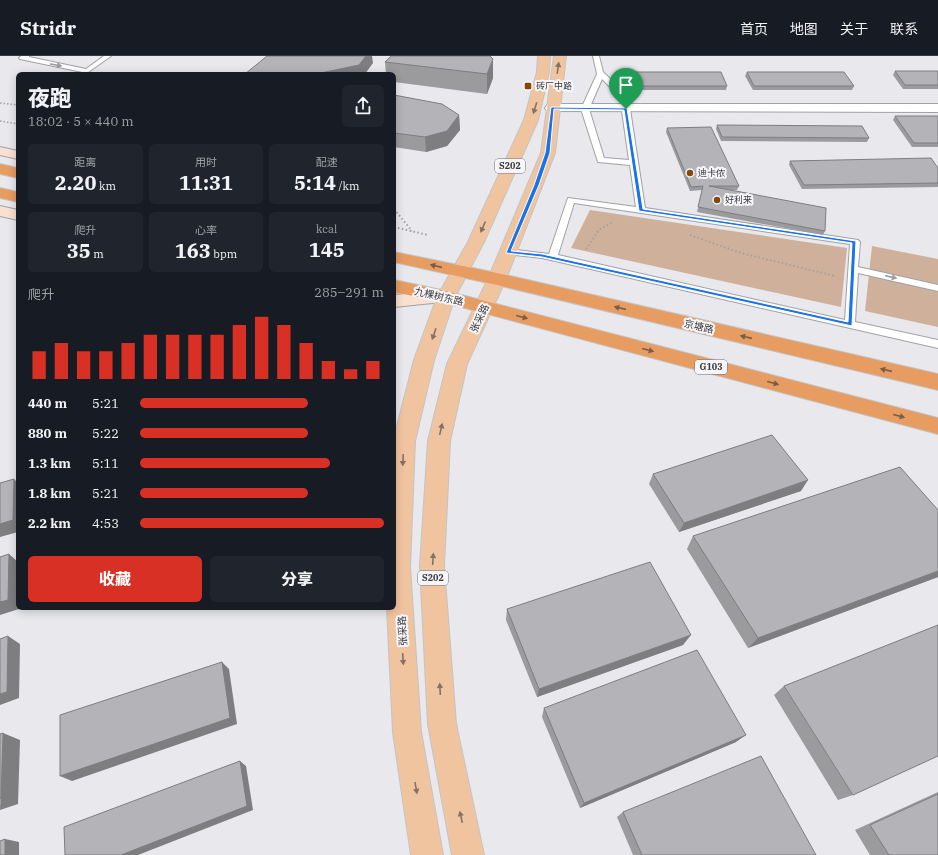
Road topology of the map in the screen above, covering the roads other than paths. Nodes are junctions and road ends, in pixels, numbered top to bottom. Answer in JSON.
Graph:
{"nodes":[{"id":1,"x":26,"y":56,"type":"edge"},
{"id":2,"x":108,"y":56,"type":"edge"},
{"id":3,"x":544,"y":56,"type":"edge"},
{"id":4,"x":560,"y":56,"type":"edge"},
{"id":5,"x":596,"y":56,"type":"edge"},
{"id":6,"x":601,"y":74,"type":"junction"},
{"id":7,"x":552,"y":108,"type":"junction"},
{"id":8,"x":938,"y":108,"type":"edge"},
{"id":9,"x":585,"y":109,"type":"junction"},
{"id":10,"x":626,"y":109,"type":"junction"},
{"id":11,"x":0,"y":151,"type":"edge"},
{"id":12,"x":16,"y":155,"type":"edge"},
{"id":13,"x":634,"y":163,"type":"junction"},
{"id":14,"x":0,"y":169,"type":"edge"},
{"id":15,"x":16,"y":173,"type":"edge"},
{"id":16,"x":0,"y":193,"type":"edge"},
{"id":17,"x":16,"y":197,"type":"edge"},
{"id":18,"x":641,"y":210,"type":"junction"},
{"id":19,"x":0,"y":211,"type":"edge"},
{"id":20,"x":16,"y":215,"type":"edge"},
{"id":21,"x":508,"y":252,"type":"junction"},
{"id":22,"x":396,"y":257,"type":"edge"},
{"id":23,"x":552,"y":258,"type":"junction"},
{"id":24,"x":853,"y":268,"type":"junction"},
{"id":25,"x":459,"y":271,"type":"junction"},
{"id":26,"x":497,"y":279,"type":"junction"},
{"id":27,"x":396,"y":286,"type":"edge"},
{"id":28,"x":938,"y":288,"type":"edge"},
{"id":29,"x":446,"y":297,"type":"junction"},
{"id":30,"x":396,"y":301,"type":"edge"},
{"id":31,"x":484,"y":307,"type":"junction"},
{"id":32,"x":850,"y":325,"type":"junction"},
{"id":33,"x":938,"y":344,"type":"edge"},
{"id":34,"x":938,"y":382,"type":"edge"},
{"id":35,"x":938,"y":426,"type":"edge"},
{"id":36,"x":427,"y":855,"type":"edge"},
{"id":37,"x":468,"y":855,"type":"edge"}],
"edges":[{"from":1,"to":2,"type":"lane","one_way":true},
{"from":3,"to":25,"type":"main road","number":"S202","one_way":true},
{"from":7,"to":4,"type":"main road","number":"S202","one_way":true},
{"from":5,"to":6,"type":"lane"},
{"from":6,"to":9,"type":"lane"},
{"from":6,"to":10,"type":"lane"},
{"from":7,"to":9,"type":"street"},
{"from":7,"to":21,"type":"main road","number":"S202"},
{"from":8,"to":10,"type":"street"},
{"from":9,"to":10,"type":"street"},
{"from":9,"to":13,"type":"lane"},
{"from":10,"to":13,"type":"lane"},
{"from":11,"to":12,"type":"street"},
{"from":13,"to":18,"type":"lane"},
{"from":14,"to":15,"type":"highway"},
{"from":16,"to":17,"type":"highway"},
{"from":18,"to":23,"type":"lane"},
{"from":18,"to":24,"type":"lane"},
{"from":19,"to":20,"type":"street"},
{"from":21,"to":23,"type":"lane"},
{"from":21,"to":26,"type":"main road","number":"S202"},
{"from":25,"to":22,"type":"highway","one_way":true},
{"from":23,"to":32,"type":"lane"},
{"from":24,"to":28,"type":"lane","one_way":true},
{"from":24,"to":32,"type":"lane"},
{"from":25,"to":26,"type":"highway","name":"京塘路"},
{"from":25,"to":29,"type":"main road","name":"张采路","number":"S202"},
{"from":26,"to":31,"type":"main road","name":"张采路","number":"S202"},
{"from":34,"to":26,"type":"highway","name":"京塘路","one_way":true},
{"from":27,"to":29,"type":"highway","name":"九棵树东路","number":"G103"},
{"from":29,"to":30,"type":"street"},
{"from":29,"to":31,"type":"highway","name":"九棵树东路","number":"G103"},
{"from":29,"to":36,"type":"main road","name":"张采路","number":"S202","one_way":true},
{"from":31,"to":35,"type":"highway","number":"G103","one_way":true},
{"from":37,"to":31,"type":"main road","name":"张采路","number":"S202","one_way":true},
{"from":32,"to":33,"type":"lane"}]}
